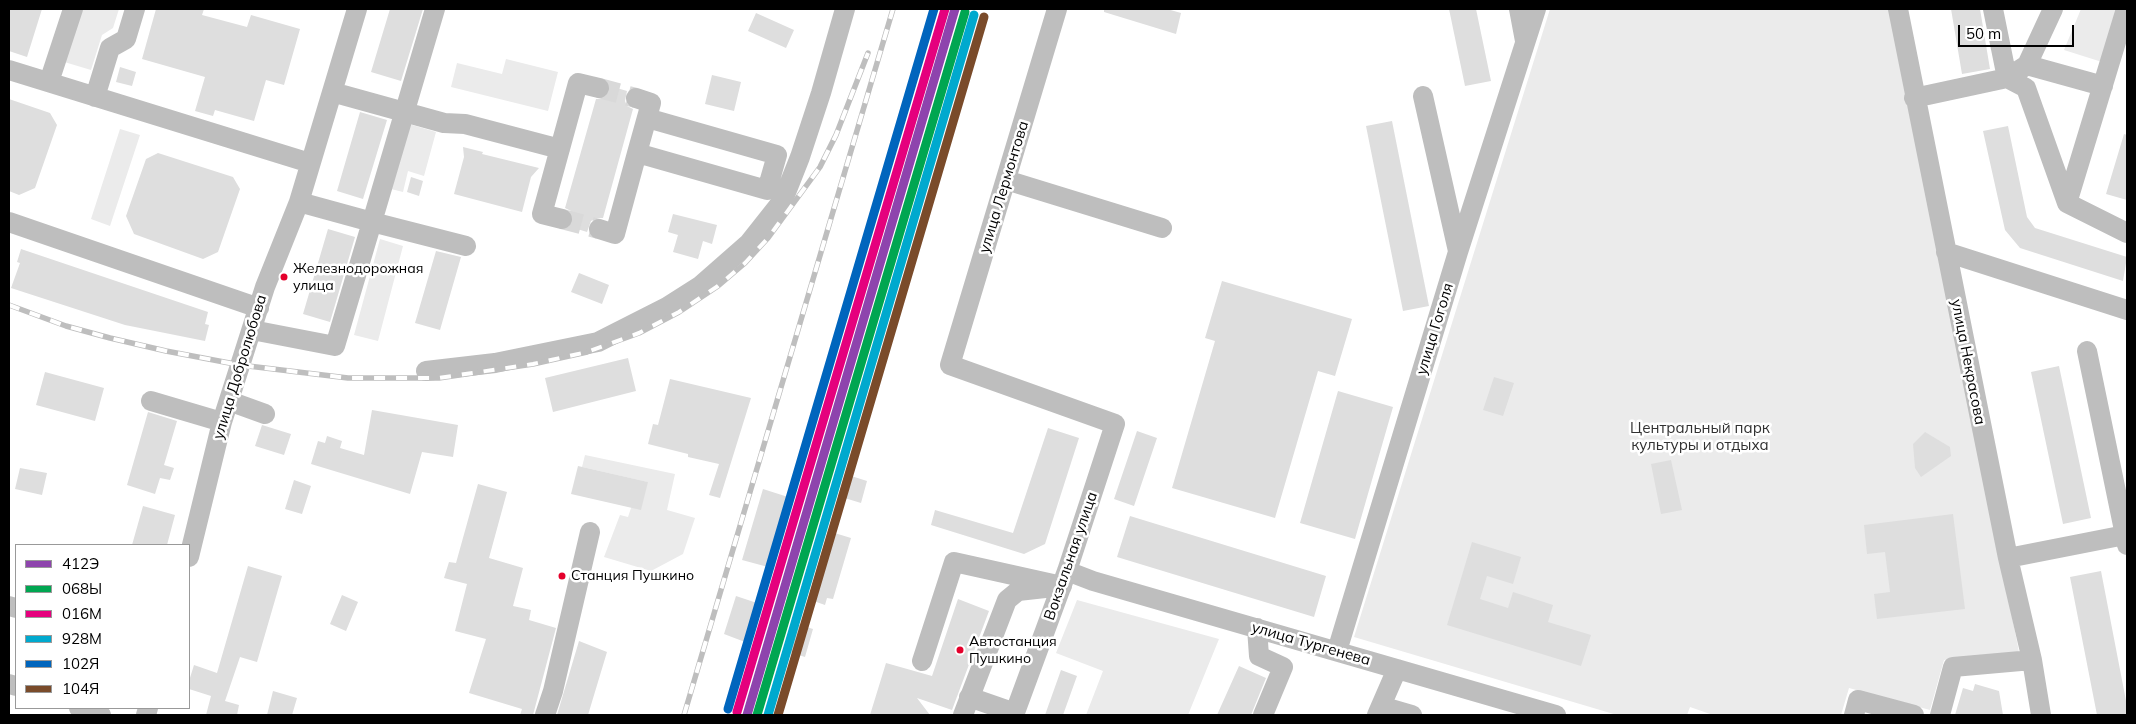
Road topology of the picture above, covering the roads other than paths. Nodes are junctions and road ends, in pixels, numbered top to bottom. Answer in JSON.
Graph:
{"nodes":[{"id":1,"x":73,"y":9,"type":"edge"},
{"id":2,"x":135,"y":9,"type":"edge"},
{"id":3,"x":357,"y":9,"type":"edge"},
{"id":4,"x":434,"y":9,"type":"edge"},
{"id":5,"x":845,"y":9,"type":"edge"},
{"id":6,"x":1057,"y":9,"type":"edge"},
{"id":7,"x":1519,"y":9,"type":"edge"},
{"id":8,"x":1536,"y":9,"type":"edge"},
{"id":9,"x":1898,"y":9,"type":"edge"},
{"id":10,"x":1994,"y":9,"type":"edge"},
{"id":11,"x":2053,"y":9,"type":"edge"},
{"id":12,"x":2126,"y":9,"type":"edge"},
{"id":13,"x":1526,"y":43,"type":"junction"},
{"id":14,"x":2027,"y":66,"type":"junction"},
{"id":15,"x":9,"y":70,"type":"edge"},
{"id":16,"x":2007,"y":78,"type":"junction"},
{"id":17,"x":49,"y":82,"type":"junction"},
{"id":18,"x":2103,"y":86,"type":"junction"},
{"id":19,"x":599,"y":88,"type":"tunnel mouth"},
{"id":20,"x":332,"y":92,"type":"junction"},
{"id":21,"x":1423,"y":96,"type":"dead end"},
{"id":22,"x":95,"y":97,"type":"junction"},
{"id":23,"x":636,"y":98,"type":"tunnel mouth"},
{"id":24,"x":1914,"y":98,"type":"junction"},
{"id":25,"x":404,"y":112,"type":"junction"},
{"id":26,"x":647,"y":118,"type":"junction"},
{"id":27,"x":560,"y":149,"type":"junction"},
{"id":28,"x":637,"y":153,"type":"junction"},
{"id":29,"x":310,"y":163,"type":"junction"},
{"id":30,"x":1006,"y":180,"type":"junction"},
{"id":31,"x":299,"y":202,"type":"junction"},
{"id":32,"x":2067,"y":203,"type":"junction"},
{"id":33,"x":562,"y":219,"type":"tunnel mouth"},
{"id":34,"x":9,"y":222,"type":"edge"},
{"id":35,"x":372,"y":222,"type":"junction"},
{"id":36,"x":1162,"y":228,"type":"dead end"},
{"id":37,"x":599,"y":229,"type":"tunnel mouth"},
{"id":38,"x":2127,"y":233,"type":"edge"},
{"id":39,"x":466,"y":246,"type":"dead end"},
{"id":40,"x":1458,"y":252,"type":"junction"},
{"id":41,"x":1946,"y":252,"type":"junction"},
{"id":42,"x":259,"y":308,"type":"junction"},
{"id":43,"x":2127,"y":310,"type":"edge"},
{"id":44,"x":252,"y":330,"type":"junction"},
{"id":45,"x":2087,"y":351,"type":"dead end"},
{"id":46,"x":426,"y":371,"type":"dead end"},
{"id":47,"x":151,"y":401,"type":"dead end"},
{"id":48,"x":229,"y":401,"type":"junction"},
{"id":49,"x":265,"y":414,"type":"dead end"},
{"id":50,"x":222,"y":422,"type":"junction"},
{"id":51,"x":1115,"y":424,"type":"joint"},
{"id":52,"x":590,"y":532,"type":"dead end"},
{"id":53,"x":2126,"y":540,"type":"edge"},
{"id":54,"x":190,"y":553,"type":"edge"},
{"id":55,"x":2008,"y":558,"type":"junction"},
{"id":56,"x":1064,"y":579,"type":"junction"},
{"id":57,"x":1257,"y":628,"type":"junction"},
{"id":58,"x":1337,"y":651,"type":"junction"},
{"id":59,"x":2032,"y":660,"type":"junction"},
{"id":60,"x":922,"y":661,"type":"dead end"},
{"id":61,"x":1397,"y":669,"type":"junction"},
{"id":62,"x":966,"y":706,"type":"edge"},
{"id":63,"x":82,"y":709,"type":"edge"},
{"id":64,"x":1379,"y":711,"type":"edge"},
{"id":65,"x":1015,"y":714,"type":"edge"},
{"id":66,"x":101,"y":715,"type":"edge"},
{"id":67,"x":545,"y":715,"type":"edge"},
{"id":68,"x":1263,"y":715,"type":"edge"},
{"id":69,"x":1412,"y":715,"type":"edge"},
{"id":70,"x":1556,"y":715,"type":"edge"},
{"id":71,"x":1854,"y":715,"type":"edge"},
{"id":72,"x":1914,"y":715,"type":"edge"},
{"id":73,"x":1940,"y":715,"type":"edge"},
{"id":74,"x":2041,"y":715,"type":"edge"}],
"edges":[{"from":1,"to":17,"type":"street"},
{"from":2,"to":22,"type":"street"},
{"from":3,"to":20,"type":"street","name":"улица Добролюбова"},
{"from":4,"to":25,"type":"street"},
{"from":5,"to":46,"type":"street"},
{"from":6,"to":30,"type":"street","name":"улица Лермонтова"},
{"from":7,"to":13,"type":"street"},
{"from":8,"to":13,"type":"street","name":"улица Гоголя"},
{"from":9,"to":24,"type":"street","name":"улица Некрасова"},
{"from":10,"to":16,"type":"street"},
{"from":11,"to":14,"type":"street"},
{"from":12,"to":18,"type":"street"},
{"from":13,"to":40,"type":"street","name":"улица Гоголя"},
{"from":14,"to":16,"type":"street"},
{"from":14,"to":18,"type":"street"},
{"from":15,"to":17,"type":"street"},
{"from":16,"to":24,"type":"street"},
{"from":16,"to":32,"type":"street"},
{"from":17,"to":22,"type":"street"},
{"from":18,"to":32,"type":"street"},
{"from":19,"to":27,"type":"street"},
{"from":20,"to":25,"type":"street"},
{"from":20,"to":29,"type":"street","name":"улица Добролюбова"},
{"from":21,"to":40,"type":"street"},
{"from":22,"to":29,"type":"street"},
{"from":23,"to":26,"type":"street"},
{"from":24,"to":41,"type":"street","name":"улица Некрасова"},
{"from":25,"to":27,"type":"street"},
{"from":25,"to":35,"type":"street"},
{"from":26,"to":28,"type":"street"},
{"from":26,"to":28,"type":"street"},
{"from":27,"to":33,"type":"street"},
{"from":28,"to":37,"type":"street"},
{"from":29,"to":31,"type":"street","name":"улица Добролюбова"},
{"from":30,"to":36,"type":"street"},
{"from":30,"to":51,"type":"street","name":"улица Лермонтова"},
{"from":31,"to":35,"type":"street"},
{"from":31,"to":42,"type":"street","name":"улица Добролюбова"},
{"from":32,"to":38,"type":"street"},
{"from":34,"to":42,"type":"street"},
{"from":35,"to":39,"type":"street"},
{"from":35,"to":44,"type":"street"},
{"from":40,"to":58,"type":"street","name":"улица Гоголя"},
{"from":41,"to":43,"type":"street"},
{"from":41,"to":55,"type":"street","name":"улица Некрасова"},
{"from":42,"to":44,"type":"street","name":"улица Добролюбова"},
{"from":44,"to":48,"type":"street","name":"улица Добролюбова"},
{"from":45,"to":53,"type":"street"},
{"from":47,"to":50,"type":"street"},
{"from":48,"to":49,"type":"street"},
{"from":48,"to":50,"type":"street","name":"улица Добролюбова"},
{"from":50,"to":54,"type":"street","name":"улица Добролюбова"},
{"from":51,"to":56,"type":"street","name":"Вокзальная улица"},
{"from":52,"to":67,"type":"street"},
{"from":53,"to":55,"type":"street"},
{"from":55,"to":59,"type":"street","name":"улица Некрасова"},
{"from":56,"to":57,"type":"street","name":"улица Тургенева"},
{"from":56,"to":60,"type":"street","name":"улица Тургенева"},
{"from":56,"to":62,"type":"street"},
{"from":56,"to":65,"type":"street","name":"Вокзальная улица"},
{"from":57,"to":58,"type":"street","name":"улица Тургенева"},
{"from":57,"to":68,"type":"street"},
{"from":58,"to":61,"type":"street","name":"улица Тургенева"},
{"from":59,"to":73,"type":"street"},
{"from":59,"to":74,"type":"street","name":"улица Некрасова"},
{"from":61,"to":64,"type":"street"},
{"from":61,"to":70,"type":"street","name":"улица Тургенева"},
{"from":62,"to":65,"type":"street"},
{"from":63,"to":66,"type":"street"},
{"from":64,"to":69,"type":"street"},
{"from":71,"to":72,"type":"street"}]}
